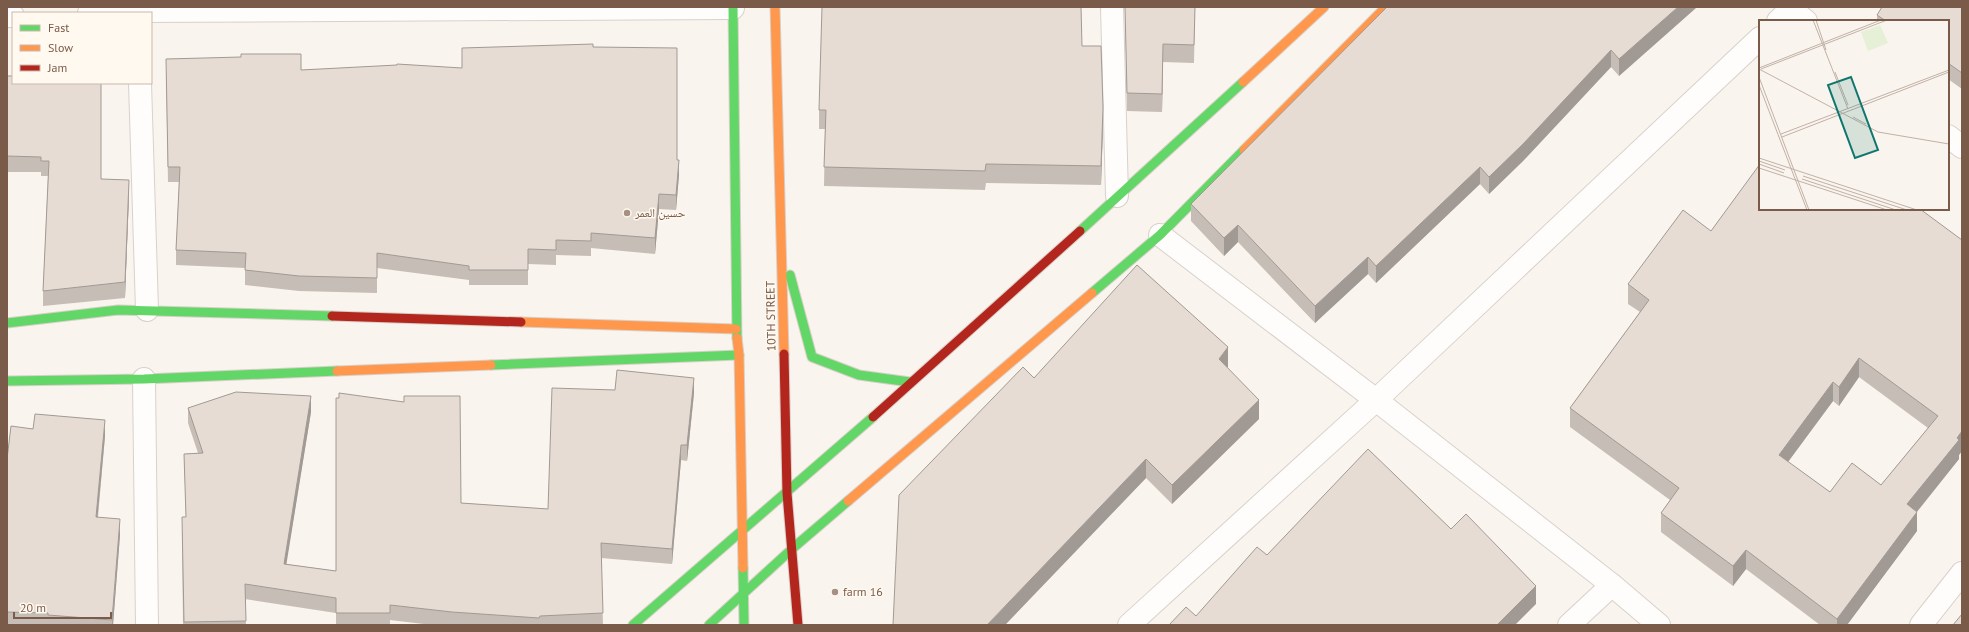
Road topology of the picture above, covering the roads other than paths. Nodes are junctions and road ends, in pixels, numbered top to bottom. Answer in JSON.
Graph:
{"nodes":[{"id":1,"x":733,"y":7,"type":"edge"},
{"id":2,"x":775,"y":7,"type":"edge"},
{"id":3,"x":1112,"y":7,"type":"edge"},
{"id":4,"x":1324,"y":7,"type":"edge"},
{"id":5,"x":1386,"y":7,"type":"edge"},
{"id":6,"x":138,"y":10,"type":"edge"},
{"id":7,"x":105,"y":12,"type":"edge"},
{"id":8,"x":1759,"y":39,"type":"edge"},
{"id":9,"x":140,"y":84,"type":"edge"},
{"id":10,"x":1949,"y":137,"type":"edge"},
{"id":11,"x":1962,"y":148,"type":"edge"},
{"id":12,"x":1117,"y":196,"type":"junction"},
{"id":13,"x":1160,"y":235,"type":"junction"},
{"id":14,"x":781,"y":240,"type":"junction"},
{"id":15,"x":147,"y":310,"type":"junction"},
{"id":16,"x":7,"y":323,"type":"edge"},
{"id":17,"x":736,"y":329,"type":"junction"},
{"id":18,"x":739,"y":355,"type":"junction"},
{"id":19,"x":144,"y":379,"type":"junction"},
{"id":20,"x":7,"y":381,"type":"edge"},
{"id":21,"x":910,"y":382,"type":"junction"},
{"id":22,"x":1376,"y":400,"type":"junction"},
{"id":23,"x":787,"y":493,"type":"junction"},
{"id":24,"x":742,"y":529,"type":"junction"},
{"id":25,"x":793,"y":548,"type":"junction"},
{"id":26,"x":1962,"y":573,"type":"edge"},
{"id":27,"x":1612,"y":585,"type":"junction"},
{"id":28,"x":743,"y":595,"type":"junction"},
{"id":29,"x":147,"y":625,"type":"edge"},
{"id":30,"x":633,"y":625,"type":"edge"},
{"id":31,"x":709,"y":625,"type":"edge"},
{"id":32,"x":744,"y":625,"type":"edge"},
{"id":33,"x":798,"y":625,"type":"edge"},
{"id":34,"x":1129,"y":625,"type":"edge"},
{"id":35,"x":1569,"y":625,"type":"edge"},
{"id":36,"x":1659,"y":625,"type":"edge"},
{"id":37,"x":1921,"y":625,"type":"edge"}],
"edges":[{"from":1,"to":6,"type":"street"},
{"from":1,"to":17,"type":"street"},
{"from":2,"to":14,"type":"street","name":"10TH STREET"},
{"from":3,"to":12,"type":"street"},
{"from":4,"to":12,"type":"street"},
{"from":5,"to":13,"type":"street"},
{"from":6,"to":7,"type":"street"},
{"from":8,"to":22,"type":"street"},
{"from":9,"to":15,"type":"street"},
{"from":10,"to":11,"type":"street"},
{"from":12,"to":21,"type":"street"},
{"from":13,"to":22,"type":"street"},
{"from":13,"to":25,"type":"street"},
{"from":14,"to":21,"type":"street"},
{"from":14,"to":23,"type":"street","name":"10TH STREET"},
{"from":15,"to":16,"type":"street"},
{"from":15,"to":17,"type":"street"},
{"from":17,"to":18,"type":"street"},
{"from":18,"to":19,"type":"street"},
{"from":18,"to":24,"type":"street"},
{"from":19,"to":20,"type":"street"},
{"from":19,"to":29,"type":"street"},
{"from":21,"to":23,"type":"street"},
{"from":22,"to":27,"type":"street"},
{"from":22,"to":34,"type":"street"},
{"from":23,"to":24,"type":"street"},
{"from":23,"to":25,"type":"street","name":"10TH STREET"},
{"from":24,"to":28,"type":"street"},
{"from":24,"to":30,"type":"street"},
{"from":25,"to":28,"type":"street"},
{"from":25,"to":33,"type":"street","name":"10TH STREET"},
{"from":26,"to":37,"type":"street"},
{"from":27,"to":35,"type":"street"},
{"from":27,"to":36,"type":"street"},
{"from":28,"to":31,"type":"street"},
{"from":28,"to":32,"type":"street"}]}
